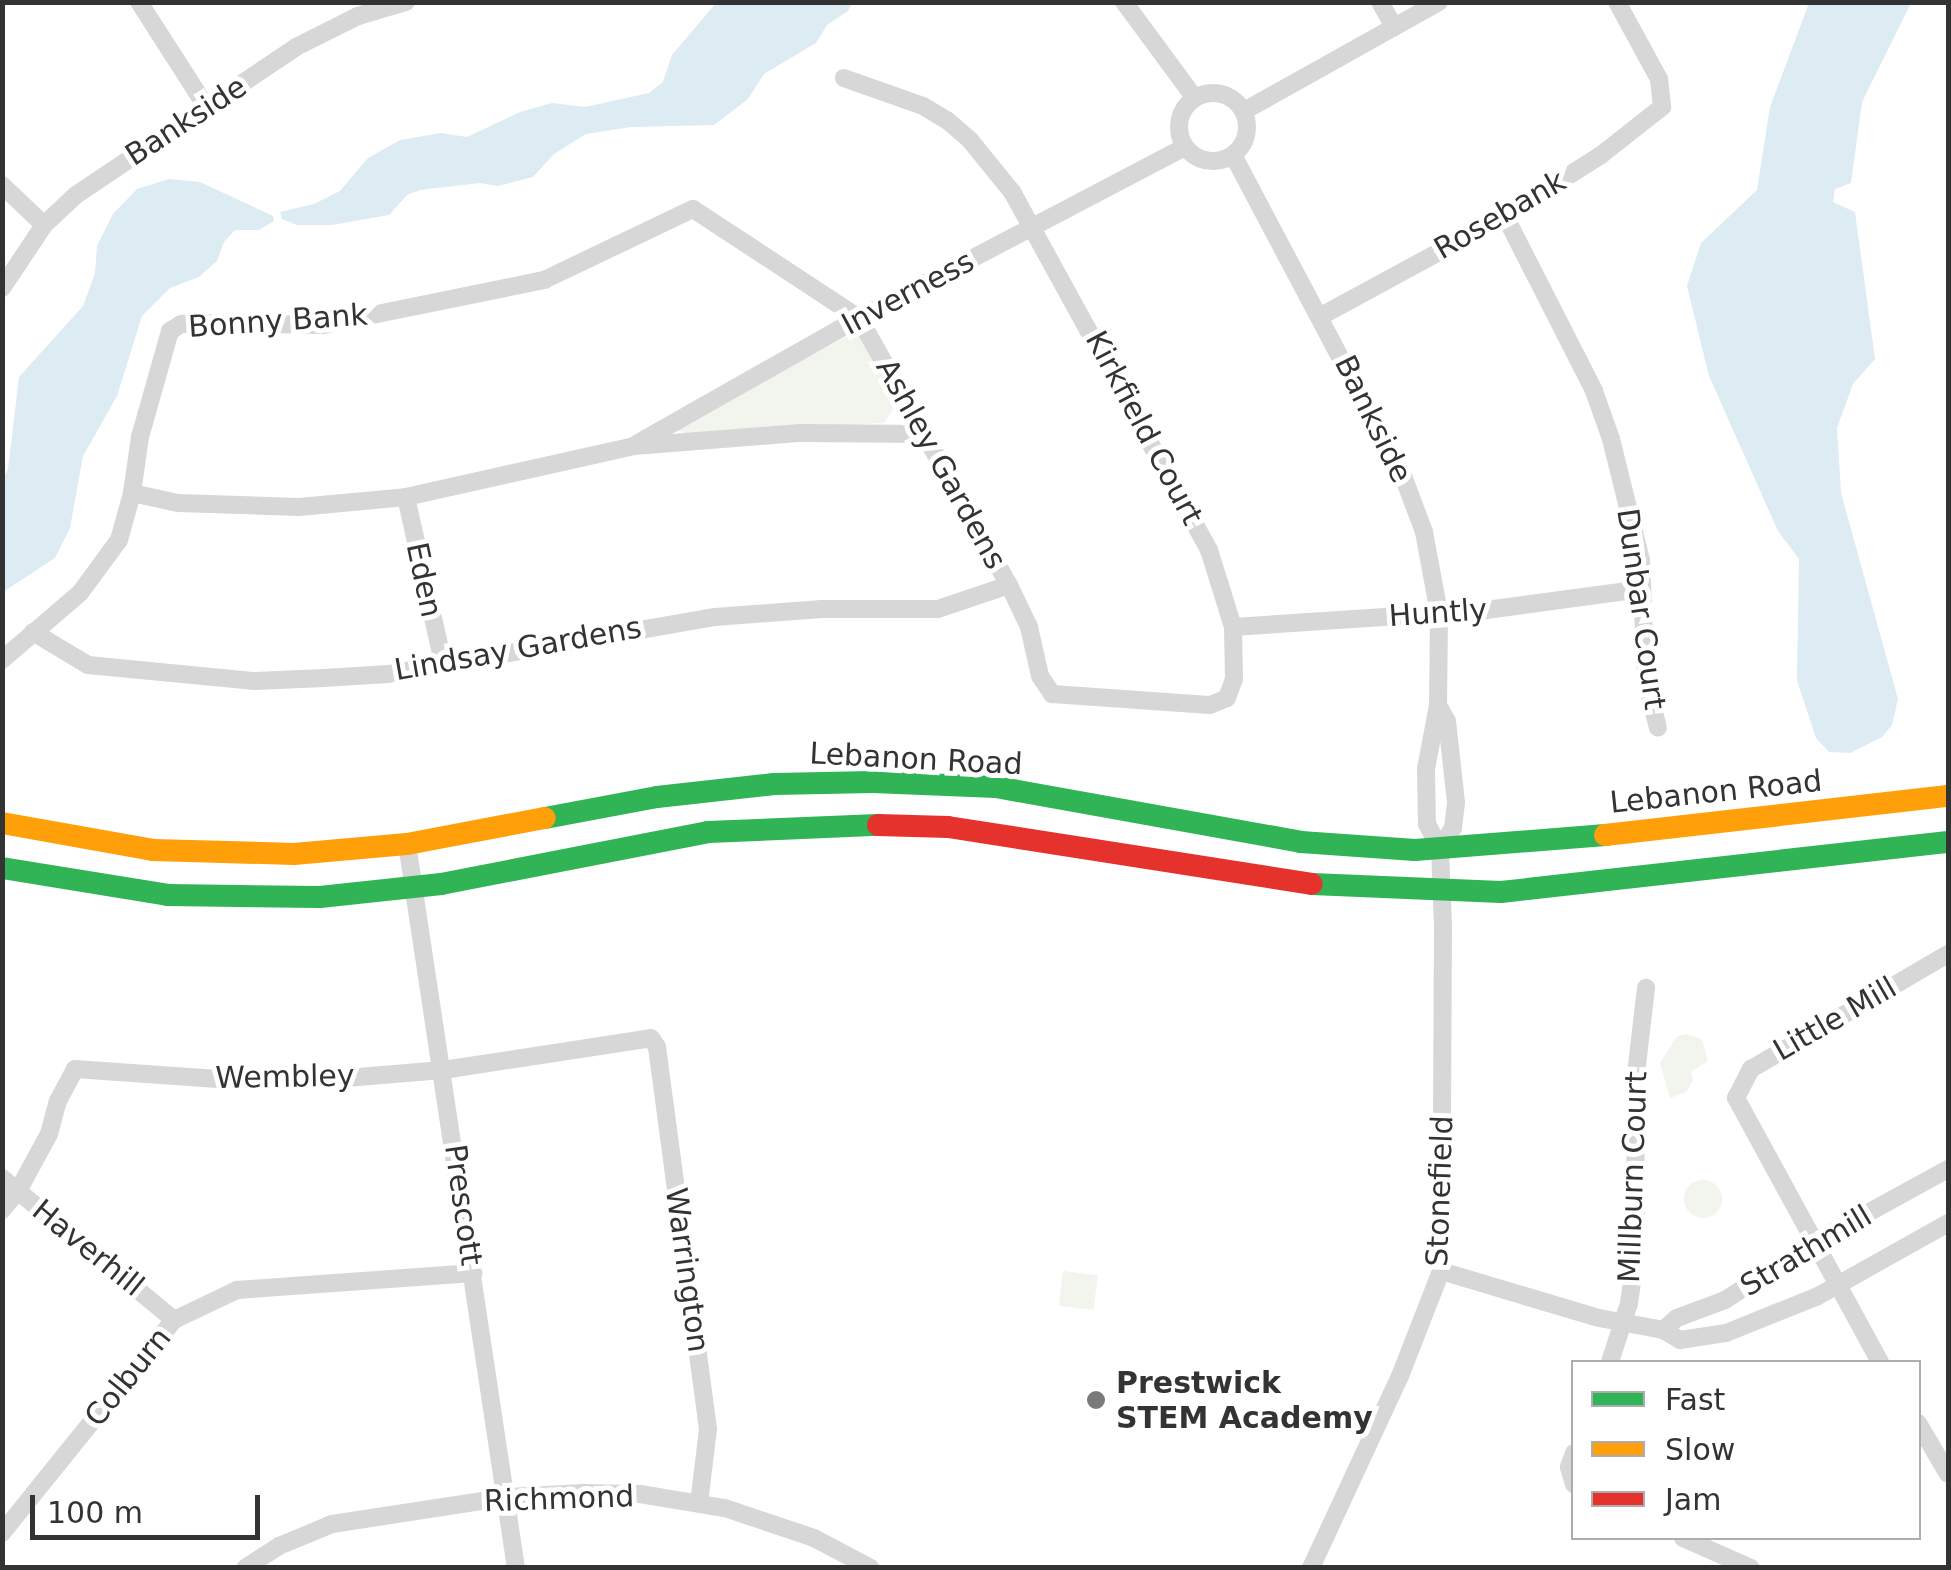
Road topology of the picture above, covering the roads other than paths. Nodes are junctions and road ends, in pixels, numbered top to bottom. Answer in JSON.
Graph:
{"nodes":[{"id":1,"x":138,"y":2,"type":"edge"},
{"id":2,"x":406,"y":2,"type":"edge"},
{"id":3,"x":1124,"y":2,"type":"edge"},
{"id":4,"x":1380,"y":2,"type":"edge"},
{"id":5,"x":1440,"y":2,"type":"edge"},
{"id":6,"x":1617,"y":2,"type":"edge"},
{"id":7,"x":378,"y":6,"type":"edge"},
{"id":8,"x":1394,"y":28,"type":"junction"},
{"id":9,"x":844,"y":78,"type":"dead end"},
{"id":10,"x":1194,"y":97,"type":"junction"},
{"id":11,"x":207,"y":108,"type":"junction"},
{"id":12,"x":1244,"y":112,"type":"junction"},
{"id":13,"x":1185,"y":147,"type":"junction"},
{"id":14,"x":1233,"y":156,"type":"junction"},
{"id":15,"x":2,"y":184,"type":"edge"},
{"id":16,"x":693,"y":209,"type":"joint"},
{"id":17,"x":1505,"y":216,"type":"junction"},
{"id":18,"x":44,"y":225,"type":"junction"},
{"id":19,"x":1034,"y":227,"type":"junction"},
{"id":20,"x":2,"y":288,"type":"edge"},
{"id":21,"x":1320,"y":316,"type":"junction"},
{"id":22,"x":860,"y":318,"type":"junction"},
{"id":23,"x":926,"y":434,"type":"junction"},
{"id":24,"x":634,"y":446,"type":"junction"},
{"id":25,"x":132,"y":493,"type":"junction"},
{"id":26,"x":406,"y":497,"type":"junction"},
{"id":27,"x":1009,"y":585,"type":"junction"},
{"id":28,"x":1641,"y":589,"type":"junction"},
{"id":29,"x":1439,"y":614,"type":"junction"},
{"id":30,"x":1233,"y":626,"type":"junction"},
{"id":31,"x":33,"y":632,"type":"junction"},
{"id":32,"x":2,"y":660,"type":"edge"},
{"id":33,"x":442,"y":663,"type":"junction"},
{"id":34,"x":1045,"y":685,"type":"joint"},
{"id":35,"x":1438,"y":706,"type":"junction"},
{"id":36,"x":1658,"y":728,"type":"dead end"},
{"id":37,"x":1948,"y":796,"type":"edge"},
{"id":38,"x":2,"y":823,"type":"edge"},
{"id":39,"x":1948,"y":842,"type":"edge"},
{"id":40,"x":407,"y":844,"type":"junction"},
{"id":41,"x":1440,"y":848,"type":"junction"},
{"id":42,"x":2,"y":868,"type":"edge"},
{"id":43,"x":413,"y":888,"type":"junction"},
{"id":44,"x":1442,"y":890,"type":"junction"},
{"id":45,"x":1948,"y":954,"type":"edge"},
{"id":46,"x":1646,"y":988,"type":"dead end"},
{"id":47,"x":651,"y":1038,"type":"joint"},
{"id":48,"x":444,"y":1070,"type":"junction"},
{"id":49,"x":1948,"y":1169,"type":"edge"},
{"id":50,"x":2,"y":1178,"type":"edge"},
{"id":51,"x":18,"y":1191,"type":"junction"},
{"id":52,"x":2,"y":1210,"type":"edge"},
{"id":53,"x":1948,"y":1222,"type":"edge"},
{"id":54,"x":1815,"y":1242,"type":"junction"},
{"id":55,"x":1441,"y":1271,"type":"junction"},
{"id":56,"x":473,"y":1273,"type":"junction"},
{"id":57,"x":1836,"y":1285,"type":"junction"},
{"id":58,"x":174,"y":1320,"type":"junction"},
{"id":59,"x":1623,"y":1323,"type":"junction"},
{"id":60,"x":1664,"y":1330,"type":"junction"},
{"id":61,"x":1611,"y":1360,"type":"edge"},
{"id":62,"x":1879,"y":1360,"type":"edge"},
{"id":63,"x":1921,"y":1428,"type":"edge"},
{"id":64,"x":1948,"y":1474,"type":"edge"},
{"id":65,"x":509,"y":1496,"type":"junction"},
{"id":66,"x":699,"y":1503,"type":"junction"},
{"id":67,"x":2,"y":1533,"type":"edge"},
{"id":68,"x":1688,"y":1540,"type":"edge"},
{"id":69,"x":245,"y":1568,"type":"edge"},
{"id":70,"x":516,"y":1568,"type":"edge"},
{"id":71,"x":871,"y":1568,"type":"edge"},
{"id":72,"x":1311,"y":1568,"type":"edge"},
{"id":73,"x":1751,"y":1568,"type":"edge"}],
"edges":[{"from":1,"to":11,"type":"street"},
{"from":2,"to":7,"type":"street","name":"Bankside"},
{"from":3,"to":10,"type":"street"},
{"from":4,"to":8,"type":"street"},
{"from":5,"to":8,"type":"street"},
{"from":6,"to":17,"type":"street","name":"Rosebank"},
{"from":7,"to":11,"type":"street","name":"Bankside"},
{"from":8,"to":12,"type":"street"},
{"from":9,"to":19,"type":"street","name":"Kirkfield Court"},
{"from":10,"to":12,"type":"street"},
{"from":10,"to":13,"type":"street"},
{"from":11,"to":18,"type":"street","name":"Bankside"},
{"from":12,"to":14,"type":"street"},
{"from":13,"to":14,"type":"street"},
{"from":13,"to":19,"type":"street","name":"Inverness"},
{"from":14,"to":21,"type":"street","name":"Bankside"},
{"from":15,"to":18,"type":"street"},
{"from":16,"to":22,"type":"street","name":"Ashley Gardens"},
{"from":16,"to":25,"type":"street","name":"Bonny Bank"},
{"from":17,"to":21,"type":"street","name":"Rosebank"},
{"from":17,"to":28,"type":"street","name":"Dunbar Court"},
{"from":18,"to":20,"type":"street","name":"Bankside"},
{"from":19,"to":22,"type":"street","name":"Inverness"},
{"from":19,"to":30,"type":"street","name":"Kirkfield Court"},
{"from":21,"to":29,"type":"street","name":"Bankside"},
{"from":22,"to":23,"type":"street","name":"Ashley Gardens"},
{"from":22,"to":24,"type":"street","name":"Inverness"},
{"from":23,"to":24,"type":"street","name":"Inverness"},
{"from":23,"to":27,"type":"street","name":"Ashley Gardens"},
{"from":24,"to":26,"type":"street","name":"Inverness"},
{"from":25,"to":26,"type":"street","name":"Inverness"},
{"from":25,"to":31,"type":"street","name":"Bonny Bank"},
{"from":26,"to":33,"type":"street","name":"Eden"},
{"from":27,"to":33,"type":"street","name":"Lindsay Gardens"},
{"from":27,"to":34,"type":"street","name":"Ashley Gardens"},
{"from":28,"to":29,"type":"street","name":"Huntly"},
{"from":28,"to":36,"type":"street","name":"Dunbar Court"},
{"from":29,"to":30,"type":"street","name":"Huntly"},
{"from":29,"to":35,"type":"street","name":"Bankside"},
{"from":30,"to":34,"type":"street","name":"Kirkfield Court"},
{"from":31,"to":32,"type":"street","name":"Bonny Bank"},
{"from":31,"to":33,"type":"street","name":"Lindsay Gardens"},
{"from":35,"to":41,"type":"street","name":"Bankside"},
{"from":35,"to":41,"type":"street","name":"Bankside"},
{"from":37,"to":41,"type":"main road","name":"Lebanon Road"},
{"from":38,"to":40,"type":"main road","name":"Lebanon Road"},
{"from":39,"to":44,"type":"main road"},
{"from":40,"to":41,"type":"main road","name":"Lebanon Road"},
{"from":40,"to":43,"type":"street","name":"Prescott"},
{"from":41,"to":44,"type":"street","name":"Stonefield"},
{"from":42,"to":43,"type":"main road"},
{"from":43,"to":44,"type":"main road"},
{"from":43,"to":48,"type":"street","name":"Prescott"},
{"from":44,"to":55,"type":"street","name":"Stonefield"},
{"from":45,"to":54,"type":"street","name":"Little Mill"},
{"from":46,"to":59,"type":"street","name":"Millburn Court"},
{"from":47,"to":48,"type":"street","name":"Wembley"},
{"from":47,"to":66,"type":"street","name":"Warrington"},
{"from":48,"to":51,"type":"street","name":"Wembley"},
{"from":48,"to":56,"type":"street","name":"Prescott"},
{"from":49,"to":54,"type":"street","name":"Strathmill"},
{"from":50,"to":51,"type":"street","name":"Haverhill"},
{"from":51,"to":52,"type":"street","name":"Wembley"},
{"from":51,"to":58,"type":"street","name":"Haverhill"},
{"from":53,"to":57,"type":"street","name":"Strathmill"},
{"from":54,"to":57,"type":"street"},
{"from":54,"to":60,"type":"street","name":"Strathmill"},
{"from":55,"to":59,"type":"street","name":"Strathmill"},
{"from":55,"to":72,"type":"street","name":"Stonefield"},
{"from":56,"to":58,"type":"street","name":"Colburn"},
{"from":56,"to":65,"type":"street","name":"Prescott"},
{"from":57,"to":60,"type":"street","name":"Strathmill"},
{"from":57,"to":62,"type":"street"},
{"from":58,"to":67,"type":"street","name":"Colburn"},
{"from":59,"to":60,"type":"street","name":"Strathmill"},
{"from":59,"to":61,"type":"street","name":"Millburn Court"},
{"from":63,"to":64,"type":"street"},
{"from":65,"to":66,"type":"street","name":"Richmond"},
{"from":65,"to":69,"type":"street","name":"Richmond"},
{"from":65,"to":70,"type":"street","name":"Prescott"},
{"from":66,"to":71,"type":"street","name":"Richmond"},
{"from":68,"to":73,"type":"street"}]}
